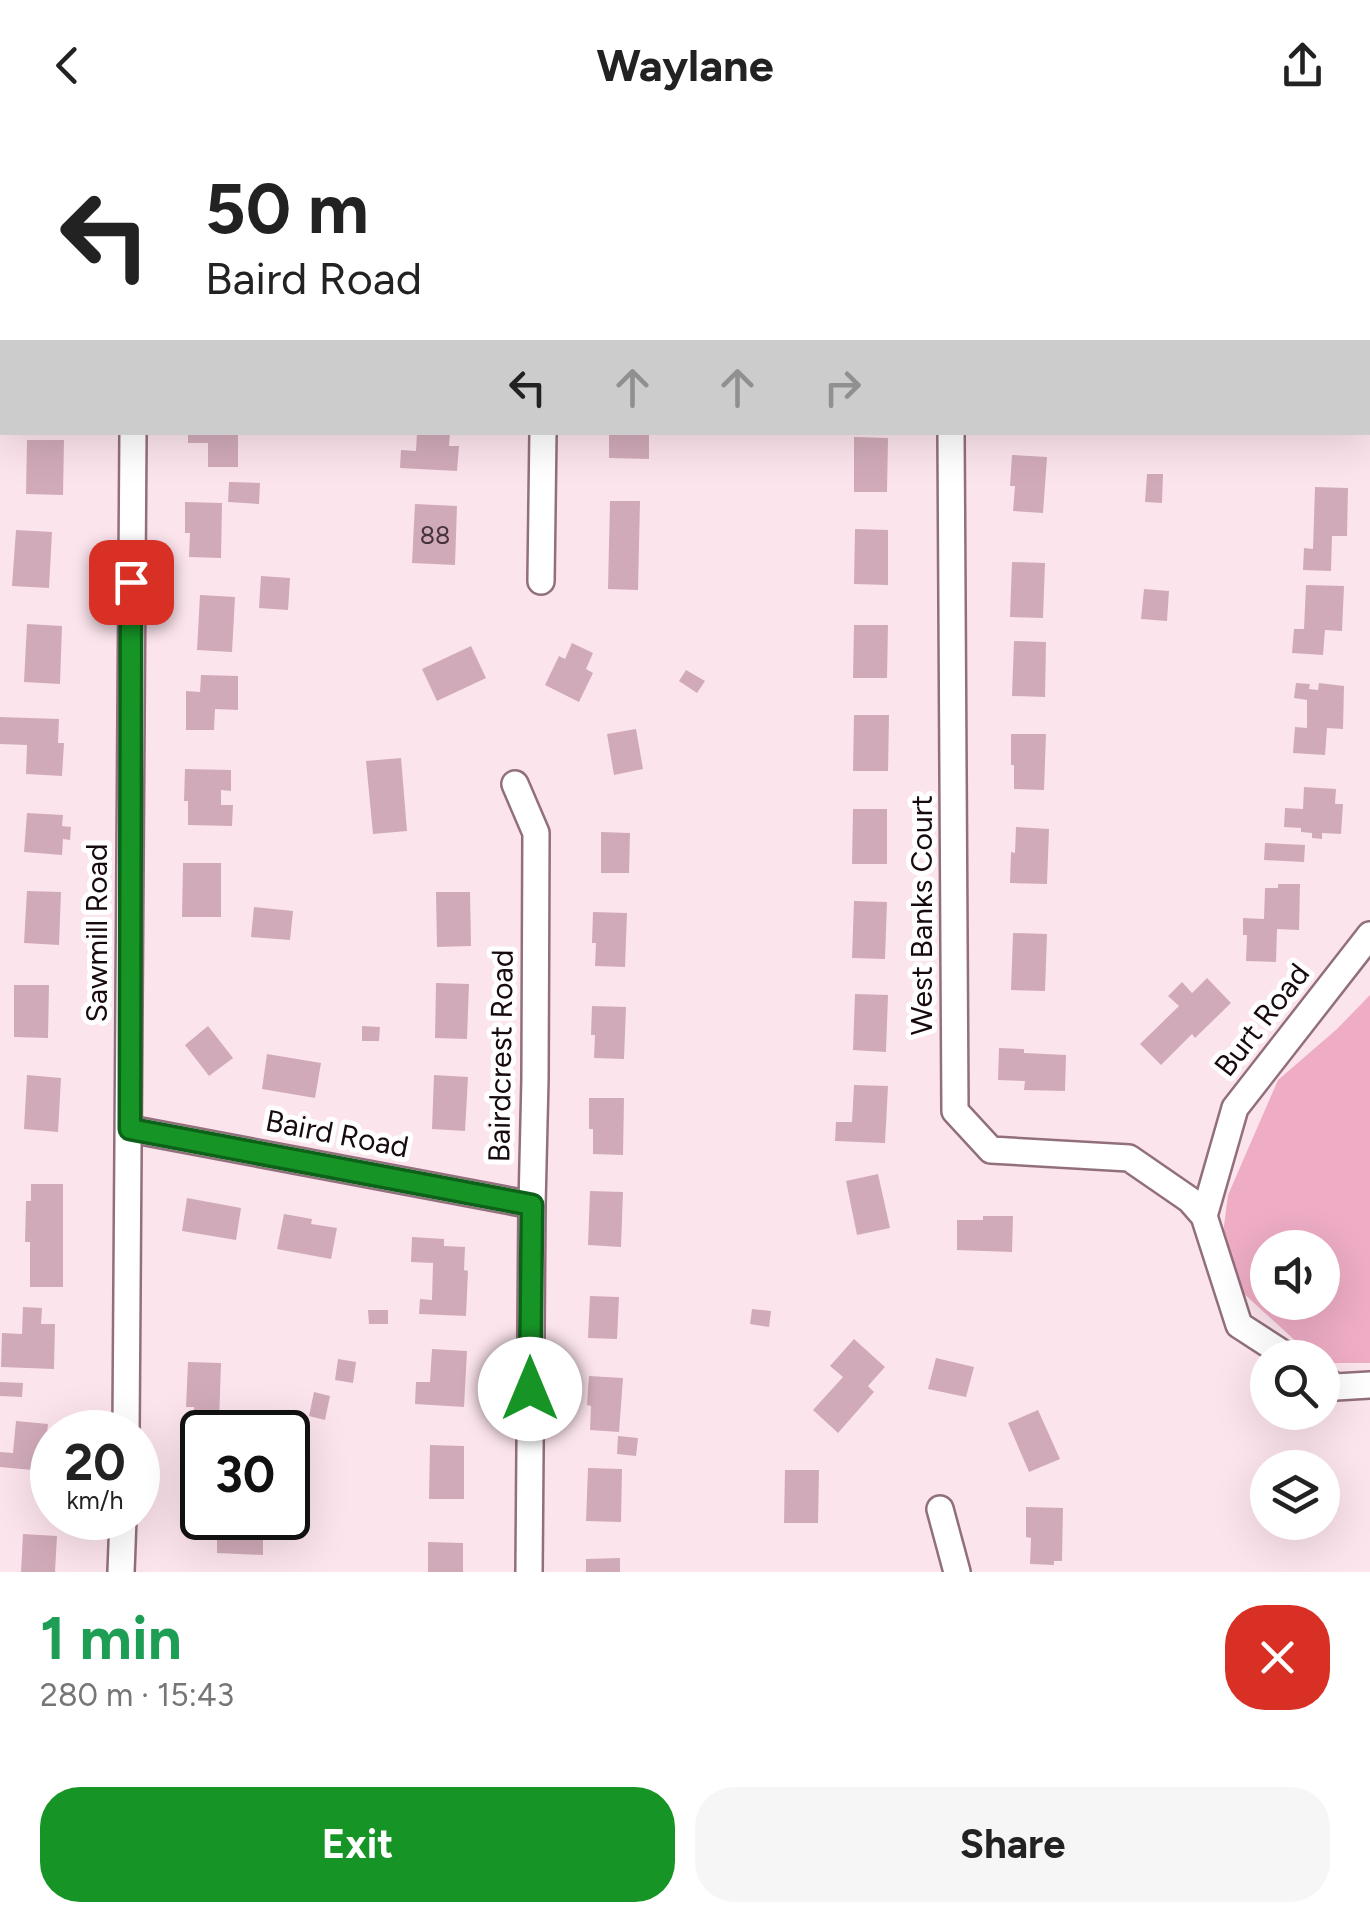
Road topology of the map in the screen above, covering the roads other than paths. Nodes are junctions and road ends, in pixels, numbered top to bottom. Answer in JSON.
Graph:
{"nodes":[{"id":1,"x":132,"y":435,"type":"edge"},
{"id":2,"x":543,"y":435,"type":"edge"},
{"id":3,"x":951,"y":435,"type":"edge"},
{"id":4,"x":541,"y":580,"type":"dead end"},
{"id":5,"x":515,"y":784,"type":"dead end"},
{"id":6,"x":1370,"y":935,"type":"edge"},
{"id":7,"x":130,"y":1129,"type":"junction"},
{"id":8,"x":532,"y":1205,"type":"junction"},
{"id":9,"x":1204,"y":1216,"type":"junction"},
{"id":10,"x":1262,"y":1340,"type":"edge"},
{"id":11,"x":1370,"y":1385,"type":"edge"},
{"id":12,"x":1340,"y":1386,"type":"edge"},
{"id":13,"x":126,"y":1410,"type":"edge"},
{"id":14,"x":940,"y":1509,"type":"dead end"},
{"id":15,"x":122,"y":1540,"type":"edge"},
{"id":16,"x":121,"y":1572,"type":"edge"},
{"id":17,"x":528,"y":1572,"type":"edge"},
{"id":18,"x":957,"y":1572,"type":"edge"}],
"edges":[{"from":1,"to":7,"type":"street","name":"Sawmill Road"},
{"from":2,"to":4,"type":"street"},
{"from":3,"to":9,"type":"street","name":"West Banks Court"},
{"from":5,"to":8,"type":"street","name":"Bairdcrest Road"},
{"from":6,"to":9,"type":"street","name":"Burt Road"},
{"from":7,"to":8,"type":"street","name":"Baird Road"},
{"from":7,"to":13,"type":"street","name":"Sawmill Road"},
{"from":8,"to":17,"type":"street","name":"Bairdcrest Road"},
{"from":9,"to":10,"type":"street"},
{"from":11,"to":12,"type":"street"},
{"from":14,"to":18,"type":"street"},
{"from":15,"to":16,"type":"street"}]}
